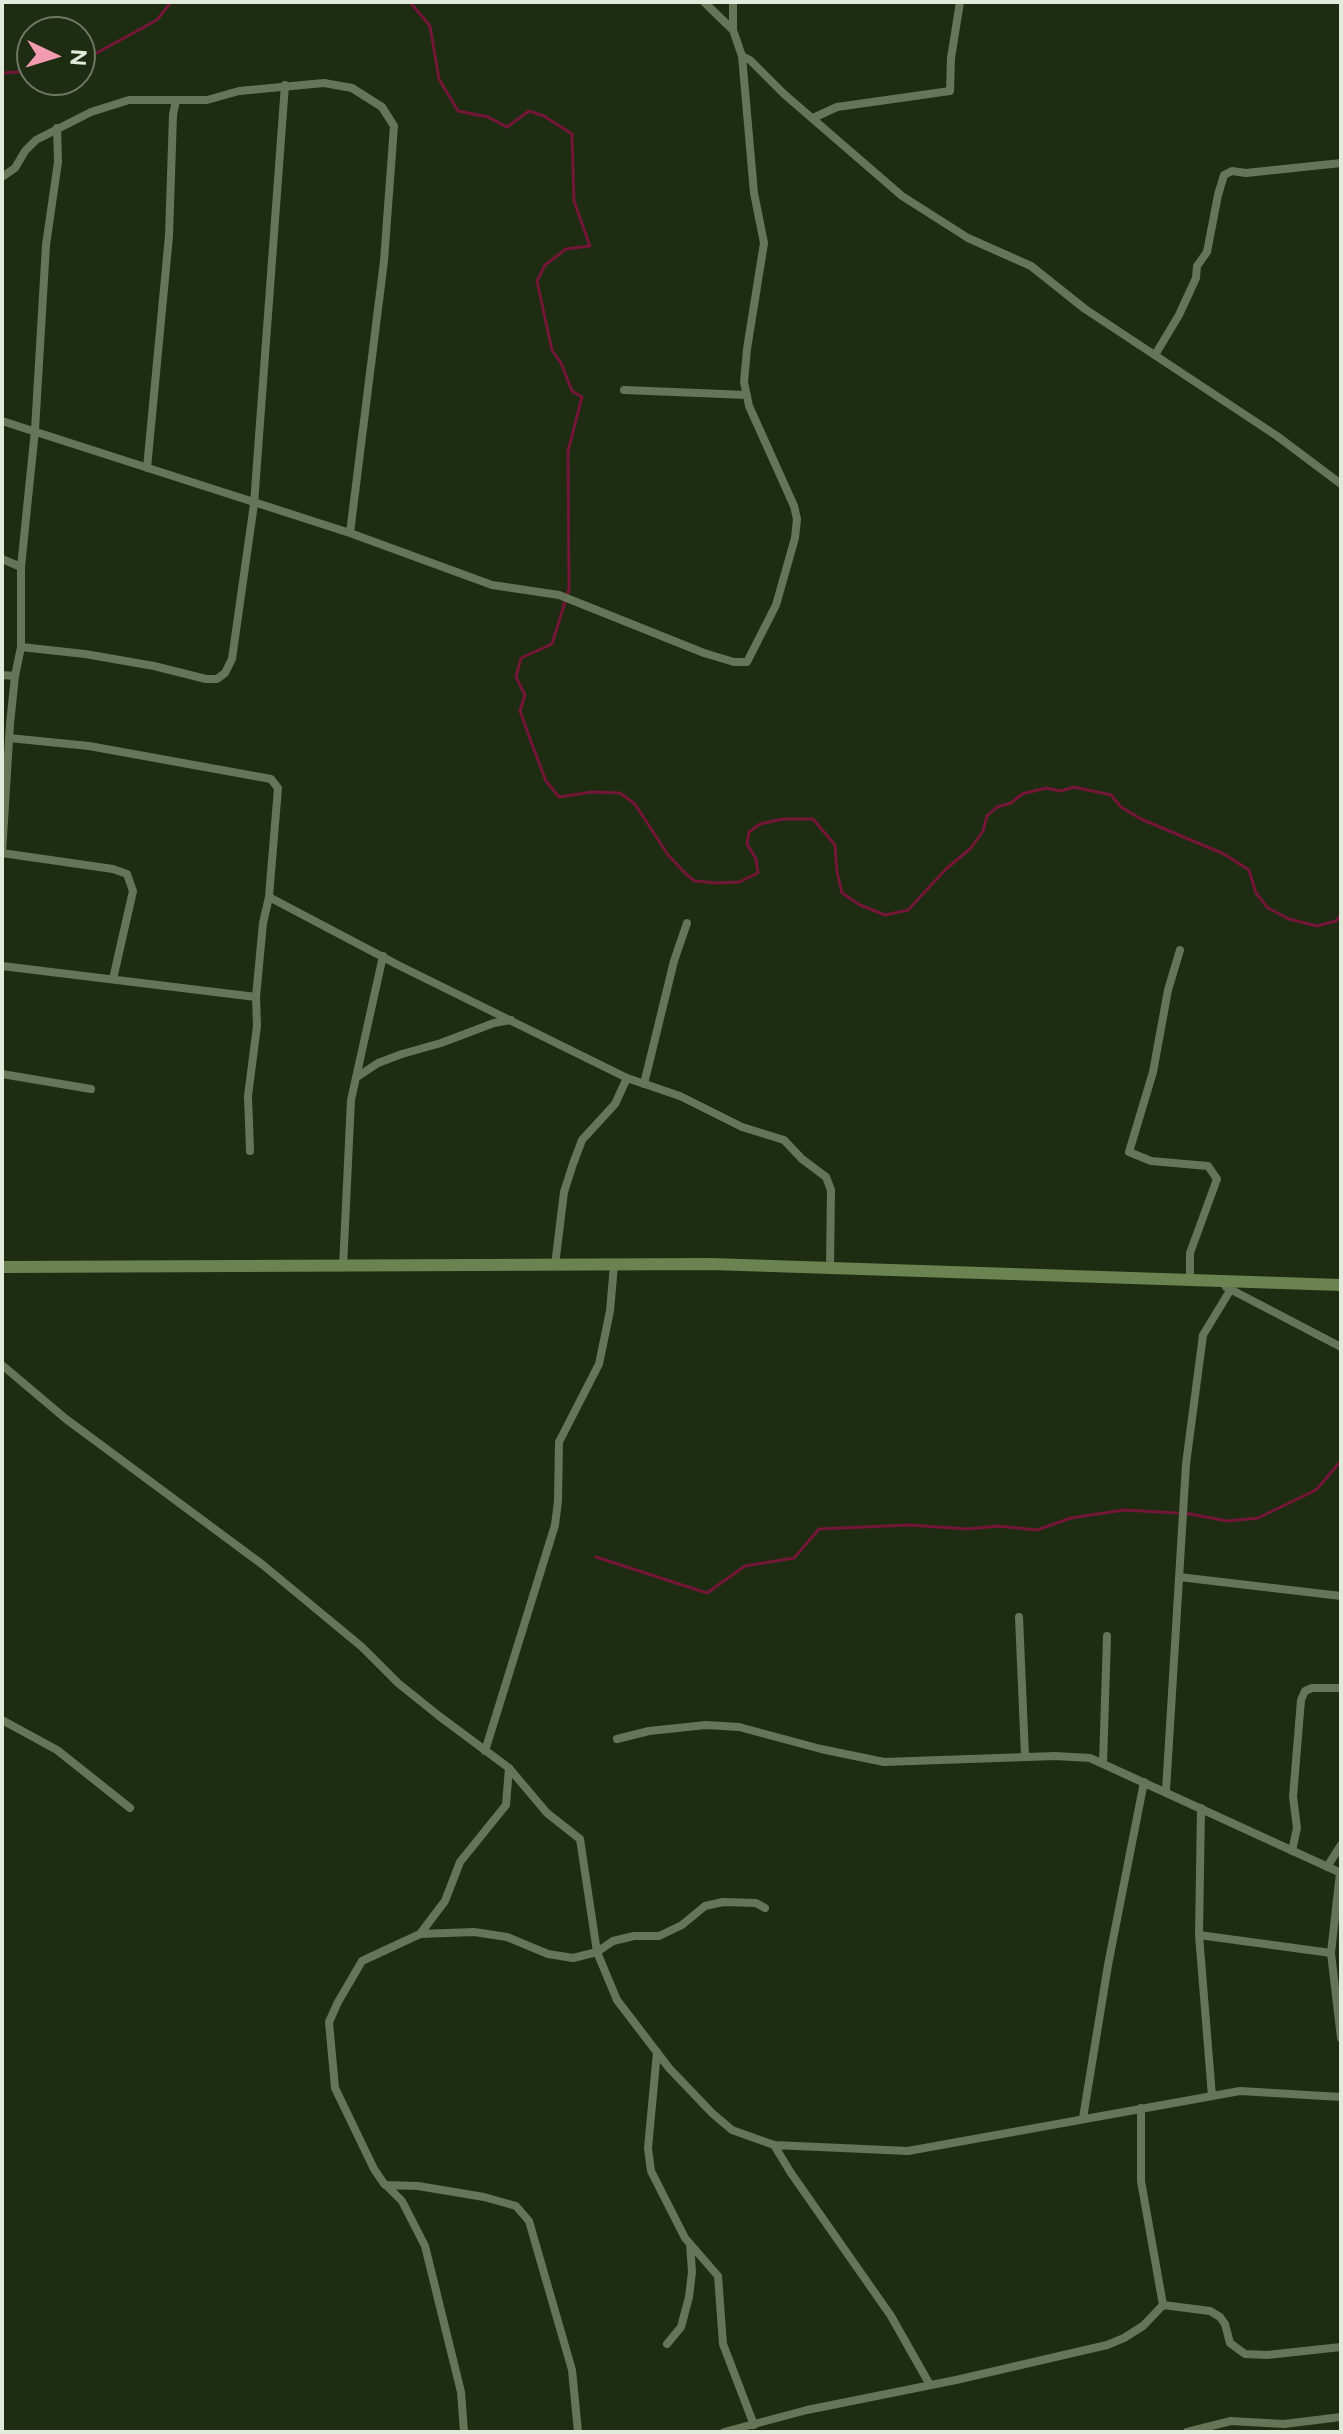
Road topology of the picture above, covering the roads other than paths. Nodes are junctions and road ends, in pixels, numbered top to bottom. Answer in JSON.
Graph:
{"nodes":[{"id":1,"x":704,"y":2,"type":"edge"},
{"id":2,"x":733,"y":2,"type":"edge"},
{"id":3,"x":960,"y":2,"type":"edge"},
{"id":4,"x":733,"y":30,"type":"junction"},
{"id":5,"x":742,"y":56,"type":"junction"},
{"id":6,"x":285,"y":85,"type":"junction"},
{"id":7,"x":176,"y":100,"type":"junction"},
{"id":8,"x":813,"y":118,"type":"junction"},
{"id":9,"x":57,"y":128,"type":"junction"},
{"id":10,"x":1341,"y":163,"type":"edge"},
{"id":11,"x":2,"y":177,"type":"edge"},
{"id":12,"x":1155,"y":355,"type":"junction"},
{"id":13,"x":624,"y":390,"type":"dead end"},
{"id":14,"x":747,"y":395,"type":"junction"},
{"id":15,"x":2,"y":421,"type":"edge"},
{"id":16,"x":35,"y":430,"type":"junction"},
{"id":17,"x":147,"y":468,"type":"junction"},
{"id":18,"x":1341,"y":484,"type":"edge"},
{"id":19,"x":254,"y":504,"type":"junction"},
{"id":20,"x":350,"y":533,"type":"junction"},
{"id":21,"x":2,"y":559,"type":"edge"},
{"id":22,"x":21,"y":567,"type":"junction"},
{"id":23,"x":21,"y":647,"type":"junction"},
{"id":24,"x":2,"y":675,"type":"edge"},
{"id":25,"x":15,"y":676,"type":"junction"},
{"id":26,"x":9,"y":738,"type":"junction"},
{"id":27,"x":2,"y":853,"type":"edge"},
{"id":28,"x":269,"y":897,"type":"junction"},
{"id":29,"x":687,"y":923,"type":"dead end"},
{"id":30,"x":1180,"y":950,"type":"dead end"},
{"id":31,"x":383,"y":956,"type":"junction"},
{"id":32,"x":2,"y":966,"type":"edge"},
{"id":33,"x":113,"y":979,"type":"junction"},
{"id":34,"x":256,"y":997,"type":"junction"},
{"id":35,"x":511,"y":1020,"type":"junction"},
{"id":36,"x":2,"y":1074,"type":"edge"},
{"id":37,"x":357,"y":1077,"type":"junction"},
{"id":38,"x":627,"y":1078,"type":"junction"},
{"id":39,"x":644,"y":1084,"type":"junction"},
{"id":40,"x":91,"y":1089,"type":"dead end"},
{"id":41,"x":250,"y":1151,"type":"dead end"},
{"id":42,"x":555,"y":1265,"type":"junction"},
{"id":43,"x":614,"y":1265,"type":"junction"},
{"id":44,"x":2,"y":1267,"type":"edge"},
{"id":45,"x":343,"y":1267,"type":"junction"},
{"id":46,"x":830,"y":1267,"type":"junction"},
{"id":47,"x":1190,"y":1279,"type":"junction"},
{"id":48,"x":1211,"y":1279,"type":"junction"},
{"id":49,"x":1341,"y":1285,"type":"edge"},
{"id":50,"x":1231,"y":1289,"type":"junction"},
{"id":51,"x":1341,"y":1347,"type":"edge"},
{"id":52,"x":2,"y":1365,"type":"edge"},
{"id":53,"x":1179,"y":1577,"type":"junction"},
{"id":54,"x":1341,"y":1596,"type":"edge"},
{"id":55,"x":1019,"y":1617,"type":"dead end"},
{"id":56,"x":1107,"y":1636,"type":"dead end"},
{"id":57,"x":1341,"y":1688,"type":"edge"},
{"id":58,"x":2,"y":1720,"type":"edge"},
{"id":59,"x":617,"y":1739,"type":"dead end"},
{"id":60,"x":485,"y":1751,"type":"junction"},
{"id":61,"x":1025,"y":1756,"type":"junction"},
{"id":62,"x":1103,"y":1764,"type":"junction"},
{"id":63,"x":509,"y":1768,"type":"junction"},
{"id":64,"x":1144,"y":1782,"type":"junction"},
{"id":65,"x":1166,"y":1791,"type":"junction"},
{"id":66,"x":130,"y":1808,"type":"dead end"},
{"id":67,"x":1201,"y":1808,"type":"junction"},
{"id":68,"x":1341,"y":1845,"type":"edge"},
{"id":69,"x":1292,"y":1851,"type":"junction"},
{"id":70,"x":1327,"y":1867,"type":"junction"},
{"id":71,"x":1341,"y":1873,"type":"edge"},
{"id":72,"x":765,"y":1908,"type":"dead end"},
{"id":73,"x":420,"y":1934,"type":"junction"},
{"id":74,"x":1199,"y":1935,"type":"junction"},
{"id":75,"x":597,"y":1952,"type":"junction"},
{"id":76,"x":1331,"y":1953,"type":"junction"},
{"id":77,"x":1341,"y":2038,"type":"edge"},
{"id":78,"x":657,"y":2052,"type":"junction"},
{"id":79,"x":1212,"y":2096,"type":"junction"},
{"id":80,"x":1341,"y":2097,"type":"edge"},
{"id":81,"x":1141,"y":2108,"type":"junction"},
{"id":82,"x":1083,"y":2118,"type":"junction"},
{"id":83,"x":774,"y":2145,"type":"junction"},
{"id":84,"x":385,"y":2185,"type":"junction"},
{"id":85,"x":690,"y":2243,"type":"junction"},
{"id":86,"x":1163,"y":2305,"type":"junction"},
{"id":87,"x":667,"y":2344,"type":"dead end"},
{"id":88,"x":1341,"y":2347,"type":"edge"},
{"id":89,"x":930,"y":2385,"type":"junction"},
{"id":90,"x":1341,"y":2417,"type":"edge"},
{"id":91,"x":754,"y":2425,"type":"junction"},
{"id":92,"x":464,"y":2432,"type":"edge"},
{"id":93,"x":578,"y":2432,"type":"edge"},
{"id":94,"x":724,"y":2432,"type":"edge"},
{"id":95,"x":1187,"y":2432,"type":"edge"}],
"edges":[{"from":1,"to":4,"type":"street"},
{"from":2,"to":4,"type":"street"},
{"from":3,"to":8,"type":"street"},
{"from":4,"to":5,"type":"street"},
{"from":5,"to":8,"type":"street"},
{"from":5,"to":14,"type":"street"},
{"from":6,"to":7,"type":"street"},
{"from":6,"to":19,"type":"street"},
{"from":6,"to":20,"type":"street"},
{"from":7,"to":9,"type":"street"},
{"from":7,"to":17,"type":"street"},
{"from":8,"to":12,"type":"street"},
{"from":9,"to":11,"type":"street"},
{"from":9,"to":16,"type":"street"},
{"from":10,"to":12,"type":"street"},
{"from":12,"to":18,"type":"street"},
{"from":13,"to":14,"type":"street"},
{"from":14,"to":20,"type":"street"},
{"from":15,"to":16,"type":"street"},
{"from":16,"to":17,"type":"street"},
{"from":16,"to":22,"type":"street"},
{"from":17,"to":19,"type":"street"},
{"from":19,"to":20,"type":"street"},
{"from":19,"to":23,"type":"street"},
{"from":21,"to":22,"type":"street"},
{"from":22,"to":23,"type":"street"},
{"from":23,"to":25,"type":"street"},
{"from":24,"to":25,"type":"street"},
{"from":25,"to":26,"type":"street"},
{"from":26,"to":27,"type":"street"},
{"from":26,"to":28,"type":"street"},
{"from":27,"to":33,"type":"street"},
{"from":28,"to":31,"type":"street"},
{"from":28,"to":34,"type":"street"},
{"from":29,"to":39,"type":"street"},
{"from":30,"to":47,"type":"street"},
{"from":31,"to":35,"type":"street"},
{"from":31,"to":37,"type":"street"},
{"from":32,"to":33,"type":"street"},
{"from":33,"to":34,"type":"street"},
{"from":34,"to":41,"type":"street"},
{"from":35,"to":37,"type":"street"},
{"from":35,"to":38,"type":"street"},
{"from":36,"to":40,"type":"street"},
{"from":37,"to":45,"type":"street"},
{"from":38,"to":39,"type":"street"},
{"from":38,"to":42,"type":"street"},
{"from":39,"to":46,"type":"street"},
{"from":42,"to":43,"type":"main road"},
{"from":42,"to":45,"type":"main road"},
{"from":43,"to":46,"type":"main road"},
{"from":43,"to":60,"type":"street"},
{"from":44,"to":45,"type":"main road"},
{"from":46,"to":47,"type":"main road"},
{"from":47,"to":48,"type":"main road"},
{"from":48,"to":49,"type":"main road"},
{"from":48,"to":50,"type":"street"},
{"from":50,"to":51,"type":"street"},
{"from":50,"to":53,"type":"street"},
{"from":52,"to":60,"type":"street"},
{"from":53,"to":54,"type":"street"},
{"from":53,"to":65,"type":"street"},
{"from":55,"to":61,"type":"street"},
{"from":56,"to":62,"type":"street"},
{"from":57,"to":69,"type":"street"},
{"from":58,"to":66,"type":"street"},
{"from":59,"to":61,"type":"street"},
{"from":60,"to":63,"type":"street"},
{"from":61,"to":62,"type":"street"},
{"from":62,"to":64,"type":"street"},
{"from":63,"to":73,"type":"street"},
{"from":63,"to":75,"type":"street"},
{"from":64,"to":65,"type":"street"},
{"from":64,"to":82,"type":"street"},
{"from":65,"to":67,"type":"street"},
{"from":67,"to":69,"type":"street"},
{"from":67,"to":74,"type":"street"},
{"from":68,"to":70,"type":"street"},
{"from":69,"to":70,"type":"street"},
{"from":70,"to":71,"type":"street"},
{"from":71,"to":76,"type":"street"},
{"from":72,"to":75,"type":"street"},
{"from":73,"to":75,"type":"street"},
{"from":73,"to":84,"type":"street"},
{"from":74,"to":76,"type":"street"},
{"from":74,"to":79,"type":"street"},
{"from":75,"to":78,"type":"street"},
{"from":76,"to":77,"type":"street"},
{"from":78,"to":83,"type":"street"},
{"from":78,"to":85,"type":"street"},
{"from":79,"to":80,"type":"street"},
{"from":79,"to":81,"type":"street"},
{"from":81,"to":82,"type":"street"},
{"from":81,"to":86,"type":"street"},
{"from":82,"to":83,"type":"street"},
{"from":83,"to":89,"type":"street"},
{"from":84,"to":92,"type":"street"},
{"from":84,"to":93,"type":"street"},
{"from":85,"to":87,"type":"street"},
{"from":85,"to":91,"type":"street"},
{"from":86,"to":88,"type":"street"},
{"from":86,"to":89,"type":"street"},
{"from":89,"to":91,"type":"street"},
{"from":90,"to":95,"type":"street"},
{"from":91,"to":94,"type":"street"}]}
